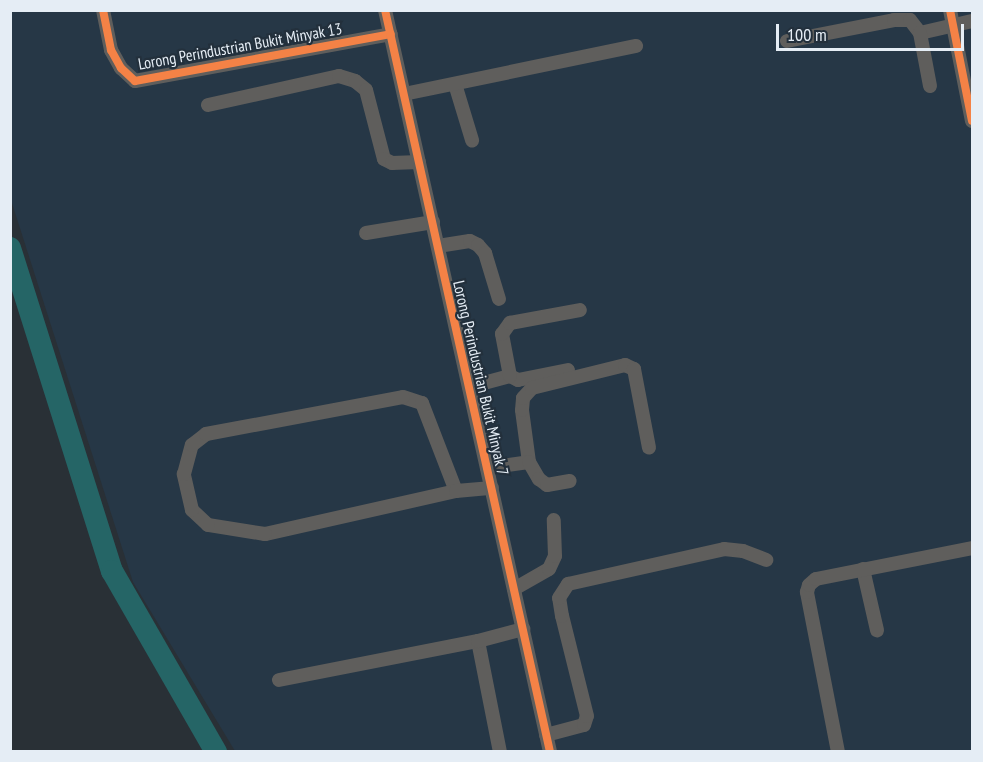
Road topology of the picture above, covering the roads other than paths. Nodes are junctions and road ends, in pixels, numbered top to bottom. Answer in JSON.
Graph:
{"nodes":[{"id":1,"x":103,"y":10,"type":"edge"},
{"id":2,"x":385,"y":10,"type":"edge"},
{"id":3,"x":950,"y":10,"type":"edge"},
{"id":4,"x":972,"y":21,"type":"edge"},
{"id":5,"x":953,"y":25,"type":"junction"},
{"id":6,"x":391,"y":33,"type":"junction"},
{"id":7,"x":920,"y":33,"type":"junction"},
{"id":8,"x":787,"y":41,"type":"dead end"},
{"id":9,"x":636,"y":46,"type":"dead end"},
{"id":10,"x":455,"y":84,"type":"junction"},
{"id":11,"x":930,"y":86,"type":"dead end"},
{"id":12,"x":404,"y":94,"type":"junction"},
{"id":13,"x":208,"y":105,"type":"dead end"},
{"id":14,"x":972,"y":121,"type":"edge"},
{"id":15,"x":472,"y":140,"type":"dead end"},
{"id":16,"x":419,"y":162,"type":"junction"},
{"id":17,"x":433,"y":222,"type":"junction"},
{"id":18,"x":366,"y":234,"type":"dead end"},
{"id":19,"x":438,"y":246,"type":"junction"},
{"id":20,"x":499,"y":299,"type":"dead end"},
{"id":21,"x":580,"y":310,"type":"dead end"},
{"id":22,"x":572,"y":369,"type":"dead end"},
{"id":23,"x":510,"y":376,"type":"junction"},
{"id":24,"x":469,"y":387,"type":"junction"},
{"id":25,"x":649,"y":448,"type":"dead end"},
{"id":26,"x":529,"y":462,"type":"junction"},
{"id":27,"x":487,"y":468,"type":"junction"},
{"id":28,"x":570,"y":481,"type":"dead end"},
{"id":29,"x":492,"y":488,"type":"junction"},
{"id":30,"x":456,"y":491,"type":"junction"},
{"id":31,"x":554,"y":520,"type":"dead end"},
{"id":32,"x":972,"y":548,"type":"edge"},
{"id":33,"x":766,"y":561,"type":"dead end"},
{"id":34,"x":864,"y":569,"type":"junction"},
{"id":35,"x":514,"y":589,"type":"junction"},
{"id":36,"x":523,"y":629,"type":"junction"},
{"id":37,"x":877,"y":630,"type":"dead end"},
{"id":38,"x":478,"y":641,"type":"junction"},
{"id":39,"x":279,"y":680,"type":"dead end"},
{"id":40,"x":546,"y":735,"type":"junction"},
{"id":41,"x":500,"y":752,"type":"edge"},
{"id":42,"x":550,"y":752,"type":"edge"},
{"id":43,"x":838,"y":752,"type":"edge"}],
"edges":[{"from":1,"to":6,"type":"street","name":"Lorong Perindustrian Bukit Minyak 13"},
{"from":2,"to":6,"type":"street","name":"Lorong Perindustrian Bukit Minyak 7"},
{"from":3,"to":5,"type":"street"},
{"from":4,"to":5,"type":"street"},
{"from":5,"to":7,"type":"street"},
{"from":5,"to":14,"type":"street"},
{"from":6,"to":12,"type":"street","name":"Lorong Perindustrian Bukit Minyak 7"},
{"from":7,"to":8,"type":"street"},
{"from":7,"to":11,"type":"street"},
{"from":9,"to":10,"type":"street"},
{"from":10,"to":12,"type":"street"},
{"from":10,"to":15,"type":"street"},
{"from":12,"to":16,"type":"street","name":"Lorong Perindustrian Bukit Minyak 7"},
{"from":13,"to":16,"type":"street"},
{"from":16,"to":17,"type":"street","name":"Lorong Perindustrian Bukit Minyak 7"},
{"from":17,"to":18,"type":"street"},
{"from":17,"to":19,"type":"street","name":"Lorong Perindustrian Bukit Minyak 7"},
{"from":19,"to":20,"type":"street"},
{"from":19,"to":24,"type":"street","name":"Lorong Perindustrian Bukit Minyak 7"},
{"from":21,"to":23,"type":"street"},
{"from":22,"to":23,"type":"street"},
{"from":23,"to":24,"type":"street"},
{"from":24,"to":27,"type":"street","name":"Lorong Perindustrian Bukit Minyak 7"},
{"from":25,"to":26,"type":"street"},
{"from":26,"to":27,"type":"street"},
{"from":26,"to":28,"type":"street"},
{"from":27,"to":29,"type":"street","name":"Lorong Perindustrian Bukit Minyak 7"},
{"from":29,"to":30,"type":"street"},
{"from":29,"to":35,"type":"street","name":"Lorong Perindustrian Bukit Minyak 7"},
{"from":30,"to":30,"type":"street"},
{"from":31,"to":35,"type":"street"},
{"from":32,"to":34,"type":"street"},
{"from":33,"to":40,"type":"street"},
{"from":34,"to":37,"type":"street"},
{"from":34,"to":43,"type":"street"},
{"from":35,"to":36,"type":"street","name":"Lorong Perindustrian Bukit Minyak 7"},
{"from":36,"to":38,"type":"street"},
{"from":36,"to":40,"type":"street","name":"Lorong Perindustrian Bukit Minyak 7"},
{"from":38,"to":39,"type":"street"},
{"from":38,"to":41,"type":"street"},
{"from":40,"to":42,"type":"street","name":"Lorong Perindustrian Bukit Minyak 7"}]}
